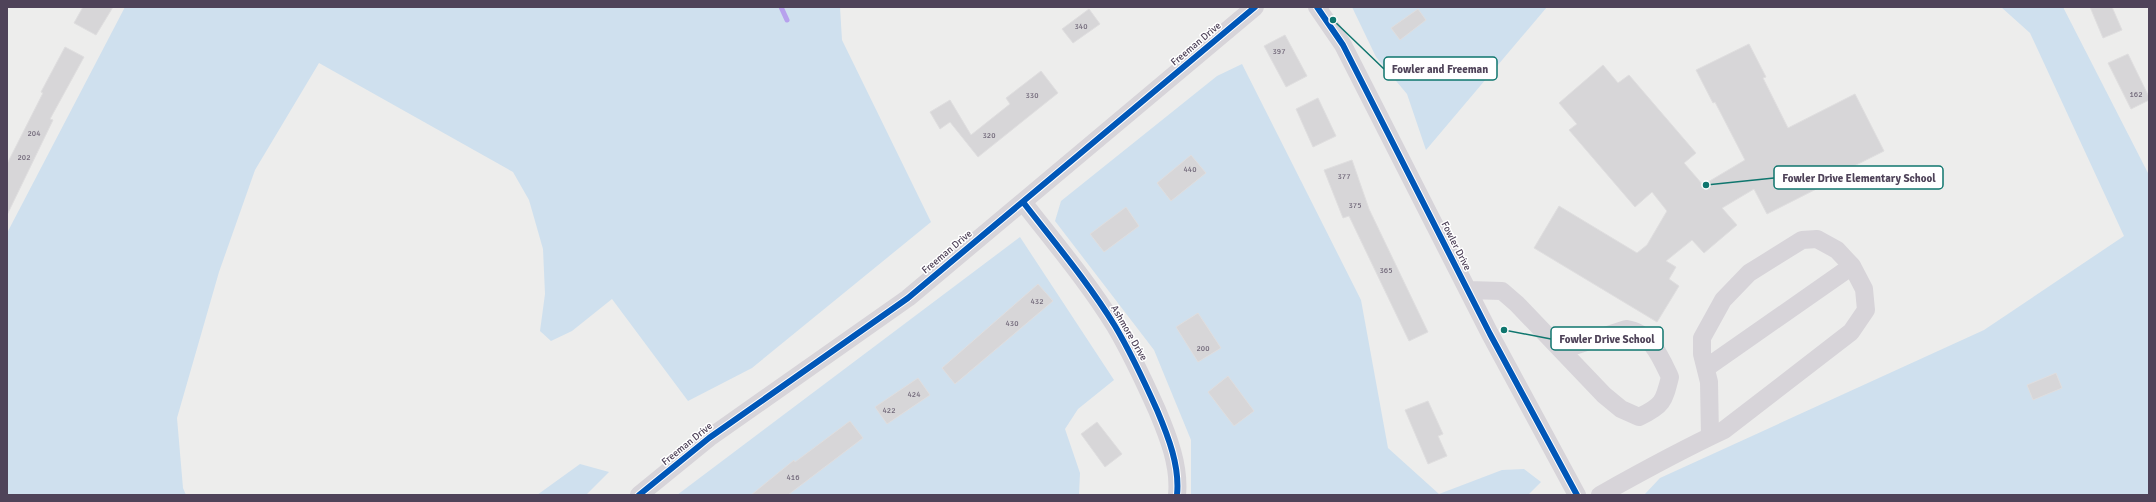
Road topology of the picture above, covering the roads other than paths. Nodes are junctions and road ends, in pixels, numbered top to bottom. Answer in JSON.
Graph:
{"nodes":[{"id":1,"x":1255,"y":7,"type":"edge"},
{"id":2,"x":1317,"y":7,"type":"edge"},
{"id":3,"x":1023,"y":202,"type":"junction"},
{"id":4,"x":1852,"y":266,"type":"junction"},
{"id":5,"x":1468,"y":290,"type":"junction"},
{"id":6,"x":1562,"y":350,"type":"junction"},
{"id":7,"x":1706,"y":368,"type":"junction"},
{"id":8,"x":1710,"y":436,"type":"junction"},
{"id":9,"x":639,"y":495,"type":"edge"},
{"id":10,"x":1178,"y":495,"type":"edge"},
{"id":11,"x":1577,"y":495,"type":"edge"},
{"id":12,"x":1600,"y":495,"type":"edge"}],
"edges":[{"from":1,"to":3,"type":"street","name":"Freeman Drive"},
{"from":2,"to":5,"type":"street","name":"Fowler Drive"},
{"from":3,"to":9,"type":"street","name":"Freeman Drive"},
{"from":3,"to":10,"type":"street","name":"Ashmore Drive"},
{"from":4,"to":7,"type":"street"},
{"from":4,"to":7,"type":"street"},
{"from":4,"to":8,"type":"street"},
{"from":5,"to":6,"type":"street"},
{"from":5,"to":11,"type":"street","name":"Fowler Drive"},
{"from":6,"to":6,"type":"street"},
{"from":7,"to":8,"type":"street"},
{"from":8,"to":12,"type":"street"}]}
